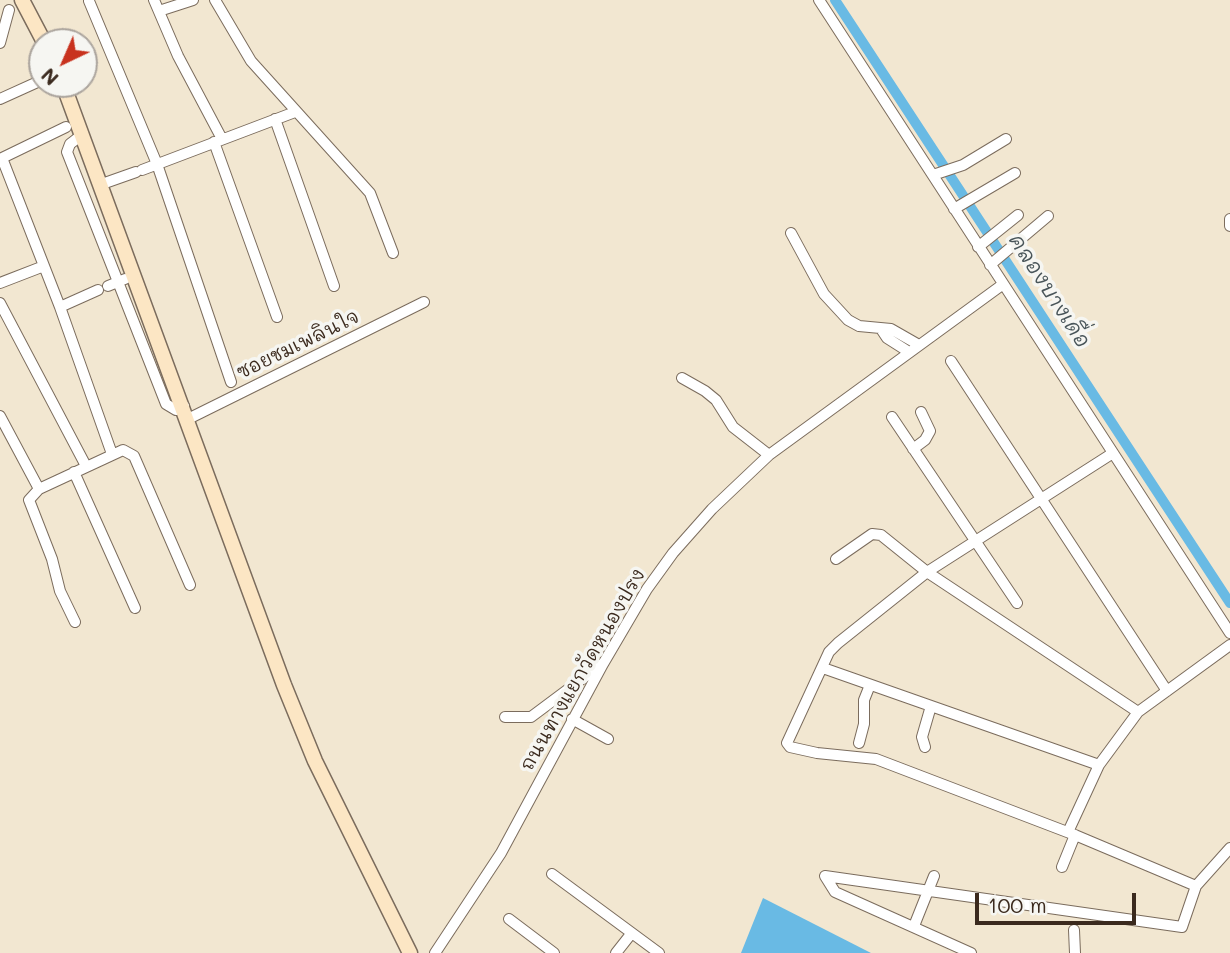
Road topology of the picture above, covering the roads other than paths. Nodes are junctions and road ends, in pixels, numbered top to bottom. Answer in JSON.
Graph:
{"nodes":[{"id":1,"x":22,"y":0,"type":"edge"},
{"id":2,"x":154,"y":0,"type":"edge"},
{"id":3,"x":193,"y":0,"type":"edge"},
{"id":4,"x":215,"y":0,"type":"edge"},
{"id":5,"x":819,"y":0,"type":"edge"},
{"id":6,"x":89,"y":1,"type":"edge"},
{"id":7,"x":9,"y":10,"type":"dead end"},
{"id":8,"x":159,"y":10,"type":"junction"},
{"id":9,"x":37,"y":28,"type":"edge"},
{"id":10,"x":0,"y":43,"type":"edge"},
{"id":11,"x":28,"y":86,"type":"edge"},
{"id":12,"x":69,"y":98,"type":"edge"},
{"id":13,"x":0,"y":99,"type":"edge"},
{"id":14,"x":295,"y":111,"type":"junction"},
{"id":15,"x":275,"y":119,"type":"junction"},
{"id":16,"x":66,"y":127,"type":"dead end"},
{"id":17,"x":83,"y":134,"type":"junction"},
{"id":18,"x":1006,"y":139,"type":"dead end"},
{"id":19,"x":218,"y":141,"type":"junction"},
{"id":20,"x":1,"y":157,"type":"edge"},
{"id":21,"x":157,"y":164,"type":"junction"},
{"id":22,"x":940,"y":172,"type":"junction"},
{"id":23,"x":1015,"y":173,"type":"dead end"},
{"id":24,"x":107,"y":182,"type":"junction"},
{"id":25,"x":962,"y":204,"type":"junction"},
{"id":26,"x":1018,"y":215,"type":"dead end"},
{"id":27,"x":1048,"y":216,"type":"dead end"},
{"id":28,"x":1230,"y":219,"type":"edge"},
{"id":29,"x":1230,"y":226,"type":"edge"},
{"id":30,"x":791,"y":233,"type":"dead end"},
{"id":31,"x":984,"y":242,"type":"junction"},
{"id":32,"x":393,"y":253,"type":"dead end"},
{"id":33,"x":997,"y":259,"type":"junction"},
{"id":34,"x":44,"y":266,"type":"junction"},
{"id":35,"x":135,"y":275,"type":"junction"},
{"id":36,"x":120,"y":282,"type":"junction"},
{"id":37,"x":0,"y":283,"type":"edge"},
{"id":38,"x":1002,"y":285,"type":"junction"},
{"id":39,"x":334,"y":286,"type":"dead end"},
{"id":40,"x":424,"y":302,"type":"dead end"},
{"id":41,"x":0,"y":303,"type":"edge"},
{"id":42,"x":60,"y":307,"type":"junction"},
{"id":43,"x":277,"y":317,"type":"dead end"},
{"id":44,"x":881,"y":329,"type":"junction"},
{"id":45,"x":919,"y":345,"type":"junction"},
{"id":46,"x":909,"y":352,"type":"junction"},
{"id":47,"x":951,"y":361,"type":"dead end"},
{"id":48,"x":682,"y":379,"type":"dead end"},
{"id":49,"x":231,"y":382,"type":"dead end"},
{"id":50,"x":186,"y":412,"type":"junction"},
{"id":51,"x":921,"y":412,"type":"dead end"},
{"id":52,"x":0,"y":416,"type":"edge"},
{"id":53,"x":892,"y":417,"type":"dead end"},
{"id":54,"x":913,"y":449,"type":"junction"},
{"id":55,"x":1114,"y":453,"type":"junction"},
{"id":56,"x":112,"y":454,"type":"junction"},
{"id":57,"x":769,"y":455,"type":"junction"},
{"id":58,"x":86,"y":466,"type":"junction"},
{"id":59,"x":74,"y":472,"type":"junction"},
{"id":60,"x":39,"y":489,"type":"junction"},
{"id":61,"x":1041,"y":500,"type":"junction"},
{"id":62,"x":975,"y":540,"type":"junction"},
{"id":63,"x":836,"y":559,"type":"dead end"},
{"id":64,"x":927,"y":572,"type":"junction"},
{"id":65,"x":190,"y":585,"type":"dead end"},
{"id":66,"x":1017,"y":603,"type":"dead end"},
{"id":67,"x":135,"y":608,"type":"dead end"},
{"id":68,"x":75,"y":622,"type":"dead end"},
{"id":69,"x":1230,"y":633,"type":"edge"},
{"id":70,"x":1230,"y":645,"type":"edge"},
{"id":71,"x":603,"y":664,"type":"junction"},
{"id":72,"x":823,"y":668,"type":"junction"},
{"id":73,"x":870,"y":685,"type":"junction"},
{"id":74,"x":1167,"y":691,"type":"junction"},
{"id":75,"x":931,"y":706,"type":"junction"},
{"id":76,"x":1138,"y":712,"type":"junction"},
{"id":77,"x":505,"y":716,"type":"dead end"},
{"id":78,"x":576,"y":721,"type":"junction"},
{"id":79,"x":608,"y":739,"type":"dead end"},
{"id":80,"x":859,"y":744,"type":"dead end"},
{"id":81,"x":925,"y":747,"type":"dead end"},
{"id":82,"x":1099,"y":765,"type":"junction"},
{"id":83,"x":1072,"y":834,"type":"junction"},
{"id":84,"x":1230,"y":848,"type":"edge"},
{"id":85,"x":1062,"y":867,"type":"dead end"},
{"id":86,"x":552,"y":874,"type":"dead end"},
{"id":87,"x":934,"y":876,"type":"dead end"},
{"id":88,"x":1196,"y":886,"type":"junction"},
{"id":89,"x":929,"y":891,"type":"junction"},
{"id":90,"x":509,"y":919,"type":"dead end"},
{"id":91,"x":914,"y":926,"type":"junction"},
{"id":92,"x":1074,"y":930,"type":"dead end"},
{"id":93,"x":631,"y":934,"type":"junction"},
{"id":94,"x":410,"y":953,"type":"edge"},
{"id":95,"x":435,"y":953,"type":"edge"},
{"id":96,"x":554,"y":953,"type":"edge"},
{"id":97,"x":616,"y":953,"type":"edge"},
{"id":98,"x":659,"y":953,"type":"edge"},
{"id":99,"x":971,"y":953,"type":"edge"},
{"id":100,"x":1075,"y":953,"type":"edge"}],
"edges":[{"from":1,"to":9,"type":"street"},
{"from":2,"to":8,"type":"street"},
{"from":3,"to":8,"type":"street"},
{"from":4,"to":14,"type":"street"},
{"from":5,"to":22,"type":"street"},
{"from":6,"to":21,"type":"street"},
{"from":7,"to":10,"type":"street"},
{"from":8,"to":19,"type":"street"},
{"from":11,"to":13,"type":"street"},
{"from":12,"to":17,"type":"street"},
{"from":14,"to":15,"type":"street"},
{"from":14,"to":32,"type":"street"},
{"from":15,"to":19,"type":"street"},
{"from":15,"to":39,"type":"street"},
{"from":16,"to":20,"type":"street"},
{"from":17,"to":24,"type":"street"},
{"from":17,"to":36,"type":"street"},
{"from":18,"to":22,"type":"street"},
{"from":19,"to":21,"type":"street"},
{"from":19,"to":43,"type":"street"},
{"from":20,"to":34,"type":"street"},
{"from":21,"to":24,"type":"street"},
{"from":21,"to":49,"type":"street"},
{"from":22,"to":25,"type":"street"},
{"from":23,"to":25,"type":"street"},
{"from":24,"to":35,"type":"street"},
{"from":25,"to":31,"type":"street"},
{"from":26,"to":31,"type":"street"},
{"from":27,"to":33,"type":"street"},
{"from":28,"to":29,"type":"street"},
{"from":30,"to":44,"type":"street"},
{"from":31,"to":33,"type":"street"},
{"from":33,"to":38,"type":"street"},
{"from":34,"to":37,"type":"street"},
{"from":34,"to":42,"type":"street"},
{"from":35,"to":36,"type":"street"},
{"from":35,"to":50,"type":"street"},
{"from":36,"to":42,"type":"street"},
{"from":36,"to":50,"type":"street"},
{"from":38,"to":45,"type":"street","name":"ถนนทางแยกวัดหนองปรง"},
{"from":38,"to":55,"type":"street"},
{"from":40,"to":50,"type":"street","name":"ซอยชมเพลินใจ"},
{"from":41,"to":58,"type":"street"},
{"from":42,"to":56,"type":"street"},
{"from":44,"to":45,"type":"street"},
{"from":44,"to":46,"type":"street"},
{"from":45,"to":46,"type":"street","name":"ถนนทางแยกวัดหนองปรง"},
{"from":46,"to":57,"type":"street","name":"ถนนทางแยกวัดหนองปรง"},
{"from":47,"to":61,"type":"street"},
{"from":48,"to":57,"type":"street"},
{"from":50,"to":94,"type":"street"},
{"from":51,"to":54,"type":"street"},
{"from":52,"to":60,"type":"street"},
{"from":53,"to":54,"type":"street"},
{"from":54,"to":62,"type":"street"},
{"from":55,"to":61,"type":"street"},
{"from":55,"to":69,"type":"street"},
{"from":56,"to":58,"type":"street"},
{"from":56,"to":65,"type":"street"},
{"from":57,"to":71,"type":"street","name":"ถนนทางแยกวัดหนองปรง"},
{"from":58,"to":59,"type":"street"},
{"from":59,"to":60,"type":"street"},
{"from":59,"to":67,"type":"street"},
{"from":60,"to":68,"type":"street"},
{"from":61,"to":62,"type":"street"},
{"from":61,"to":74,"type":"street"},
{"from":62,"to":64,"type":"street"},
{"from":62,"to":66,"type":"street"},
{"from":63,"to":64,"type":"street"},
{"from":64,"to":72,"type":"street"},
{"from":64,"to":76,"type":"street"},
{"from":70,"to":74,"type":"street"},
{"from":71,"to":77,"type":"street"},
{"from":71,"to":78,"type":"street","name":"ถนนทางแยกวัดหนองปรง"},
{"from":72,"to":73,"type":"street"},
{"from":72,"to":83,"type":"street"},
{"from":73,"to":75,"type":"street"},
{"from":73,"to":80,"type":"street"},
{"from":74,"to":76,"type":"street"},
{"from":75,"to":81,"type":"street"},
{"from":75,"to":82,"type":"street"},
{"from":76,"to":82,"type":"street"},
{"from":78,"to":79,"type":"street"},
{"from":78,"to":95,"type":"street","name":"ถนนทางแยกวัดหนองปรง"},
{"from":82,"to":83,"type":"street"},
{"from":83,"to":85,"type":"street"},
{"from":83,"to":88,"type":"street"},
{"from":84,"to":88,"type":"street"},
{"from":86,"to":93,"type":"street"},
{"from":87,"to":89,"type":"street"},
{"from":88,"to":89,"type":"street"},
{"from":89,"to":91,"type":"street"},
{"from":89,"to":91,"type":"street"},
{"from":90,"to":96,"type":"street"},
{"from":91,"to":99,"type":"street"},
{"from":92,"to":100,"type":"street"},
{"from":93,"to":97,"type":"street"},
{"from":93,"to":98,"type":"street"}]}
